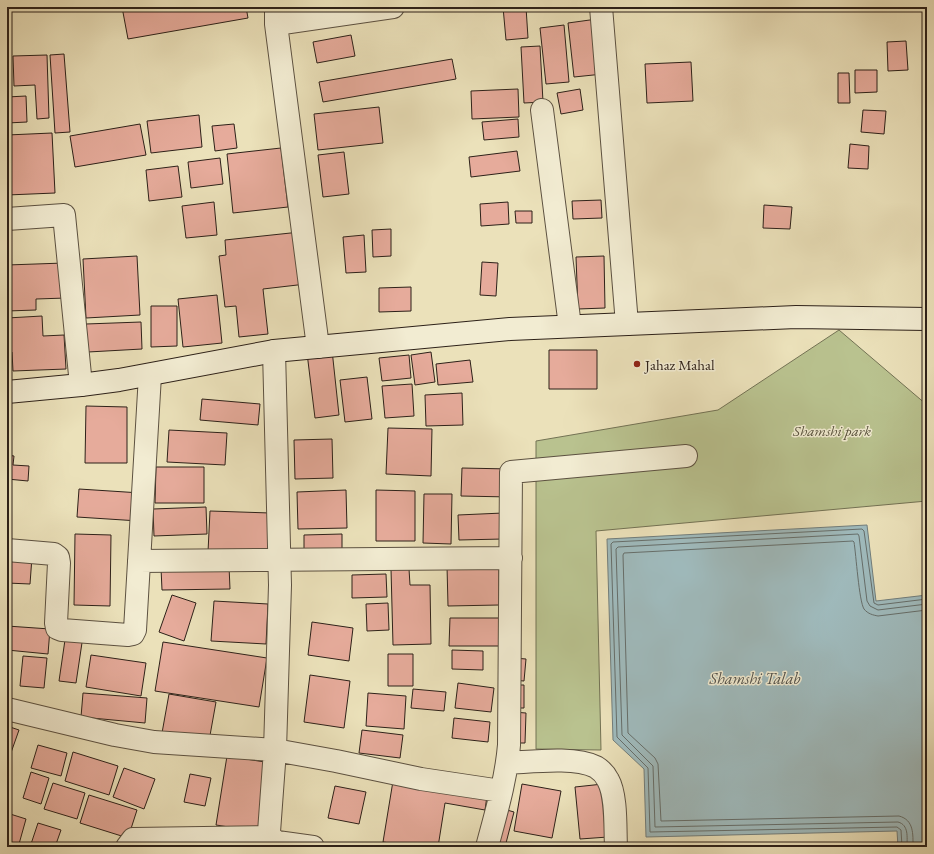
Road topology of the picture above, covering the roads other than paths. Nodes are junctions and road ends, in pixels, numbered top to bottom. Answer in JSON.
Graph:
{"nodes":[{"id":1,"x":393,"y":7,"type":"edge"},
{"id":2,"x":602,"y":7,"type":"edge"},
{"id":3,"x":276,"y":15,"type":"edge"},
{"id":4,"x":542,"y":110,"type":"dead end"},
{"id":5,"x":7,"y":220,"type":"edge"},
{"id":6,"x":927,"y":319,"type":"edge"},
{"id":7,"x":627,"y":324,"type":"junction"},
{"id":8,"x":570,"y":326,"type":"junction"},
{"id":9,"x":318,"y":347,"type":"junction"},
{"id":10,"x":274,"y":351,"type":"junction"},
{"id":11,"x":150,"y":375,"type":"junction"},
{"id":12,"x":81,"y":386,"type":"junction"},
{"id":13,"x":7,"y":392,"type":"edge"},
{"id":14,"x":686,"y":456,"type":"dead end"},
{"id":15,"x":7,"y":550,"type":"edge"},
{"id":16,"x":511,"y":558,"type":"junction"},
{"id":17,"x":280,"y":560,"type":"junction"},
{"id":18,"x":139,"y":561,"type":"junction"},
{"id":19,"x":7,"y":709,"type":"edge"},
{"id":20,"x":276,"y":750,"type":"junction"},
{"id":21,"x":508,"y":763,"type":"junction"},
{"id":22,"x":501,"y":791,"type":"junction"},
{"id":23,"x":269,"y":842,"type":"edge"},
{"id":24,"x":127,"y":847,"type":"edge"},
{"id":25,"x":313,"y":847,"type":"edge"},
{"id":26,"x":487,"y":847,"type":"edge"},
{"id":27,"x":616,"y":847,"type":"edge"}],
"edges":[{"from":1,"to":3,"type":"street"},
{"from":2,"to":7,"type":"street"},
{"from":3,"to":9,"type":"street"},
{"from":4,"to":8,"type":"street"},
{"from":5,"to":12,"type":"street"},
{"from":6,"to":7,"type":"street"},
{"from":7,"to":8,"type":"street"},
{"from":8,"to":9,"type":"street"},
{"from":9,"to":10,"type":"street"},
{"from":10,"to":11,"type":"street"},
{"from":10,"to":17,"type":"street"},
{"from":11,"to":12,"type":"street"},
{"from":11,"to":18,"type":"street"},
{"from":12,"to":13,"type":"street"},
{"from":14,"to":16,"type":"street"},
{"from":15,"to":18,"type":"street"},
{"from":16,"to":17,"type":"street"},
{"from":16,"to":21,"type":"street"},
{"from":17,"to":18,"type":"street"},
{"from":17,"to":20,"type":"street"},
{"from":19,"to":20,"type":"street"},
{"from":20,"to":22,"type":"street"},
{"from":20,"to":23,"type":"street"},
{"from":21,"to":22,"type":"street"},
{"from":21,"to":27,"type":"street"},
{"from":22,"to":26,"type":"street"},
{"from":23,"to":24,"type":"street"},
{"from":23,"to":25,"type":"street"}]}
